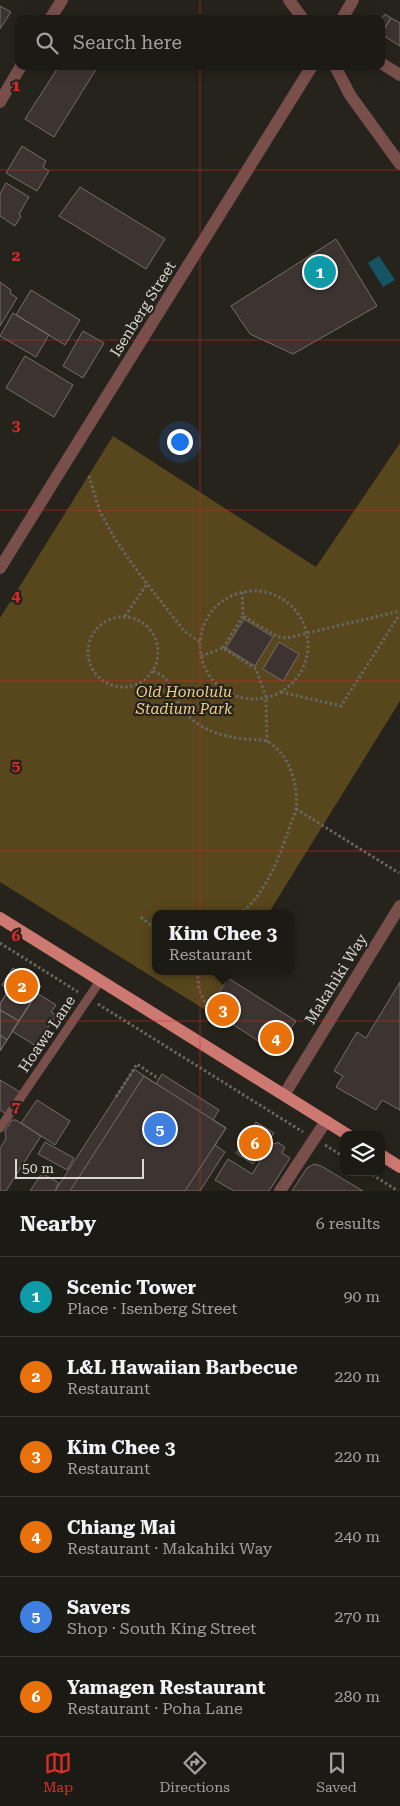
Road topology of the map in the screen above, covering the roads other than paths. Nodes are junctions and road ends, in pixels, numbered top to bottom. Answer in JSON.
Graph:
{"nodes":[{"id":1,"x":62,"y":0,"type":"edge"},
{"id":2,"x":289,"y":0,"type":"edge"},
{"id":3,"x":354,"y":0,"type":"edge"},
{"id":4,"x":53,"y":15,"type":"edge"},
{"id":5,"x":300,"y":15,"type":"edge"},
{"id":6,"x":345,"y":15,"type":"edge"},
{"id":7,"x":385,"y":66,"type":"edge"},
{"id":8,"x":19,"y":70,"type":"edge"},
{"id":9,"x":310,"y":70,"type":"edge"},
{"id":10,"x":337,"y":70,"type":"edge"},
{"id":11,"x":400,"y":75,"type":"edge"},
{"id":12,"x":0,"y":102,"type":"edge"},
{"id":13,"x":400,"y":164,"type":"edge"},
{"id":14,"x":0,"y":568,"type":"edge"},
{"id":15,"x":400,"y":906,"type":"edge"},
{"id":16,"x":0,"y":918,"type":"edge"},
{"id":17,"x":100,"y":980,"type":"junction"},
{"id":18,"x":284,"y":1095,"type":"junction"},
{"id":19,"x":326,"y":1121,"type":"junction"},
{"id":20,"x":0,"y":1128,"type":"edge"},
{"id":21,"x":342,"y":1131,"type":"edge"},
{"id":22,"x":385,"y":1158,"type":"edge"},
{"id":23,"x":400,"y":1167,"type":"edge"},
{"id":24,"x":280,"y":1191,"type":"edge"}],
"edges":[{"from":1,"to":4,"type":"street"},
{"from":2,"to":5,"type":"street"},
{"from":3,"to":6,"type":"street"},
{"from":7,"to":11,"type":"street"},
{"from":8,"to":12,"type":"street"},
{"from":9,"to":14,"type":"street","name":"Isenberg Street"},
{"from":10,"to":13,"type":"street"},
{"from":15,"to":18,"type":"street","name":"Makahiki Way"},
{"from":16,"to":17,"type":"main road"},
{"from":17,"to":18,"type":"main road"},
{"from":17,"to":20,"type":"lane","name":"Hoawa Lane"},
{"from":18,"to":19,"type":"main road"},
{"from":19,"to":21,"type":"main road"},
{"from":19,"to":24,"type":"street"},
{"from":22,"to":23,"type":"main road"}]}
